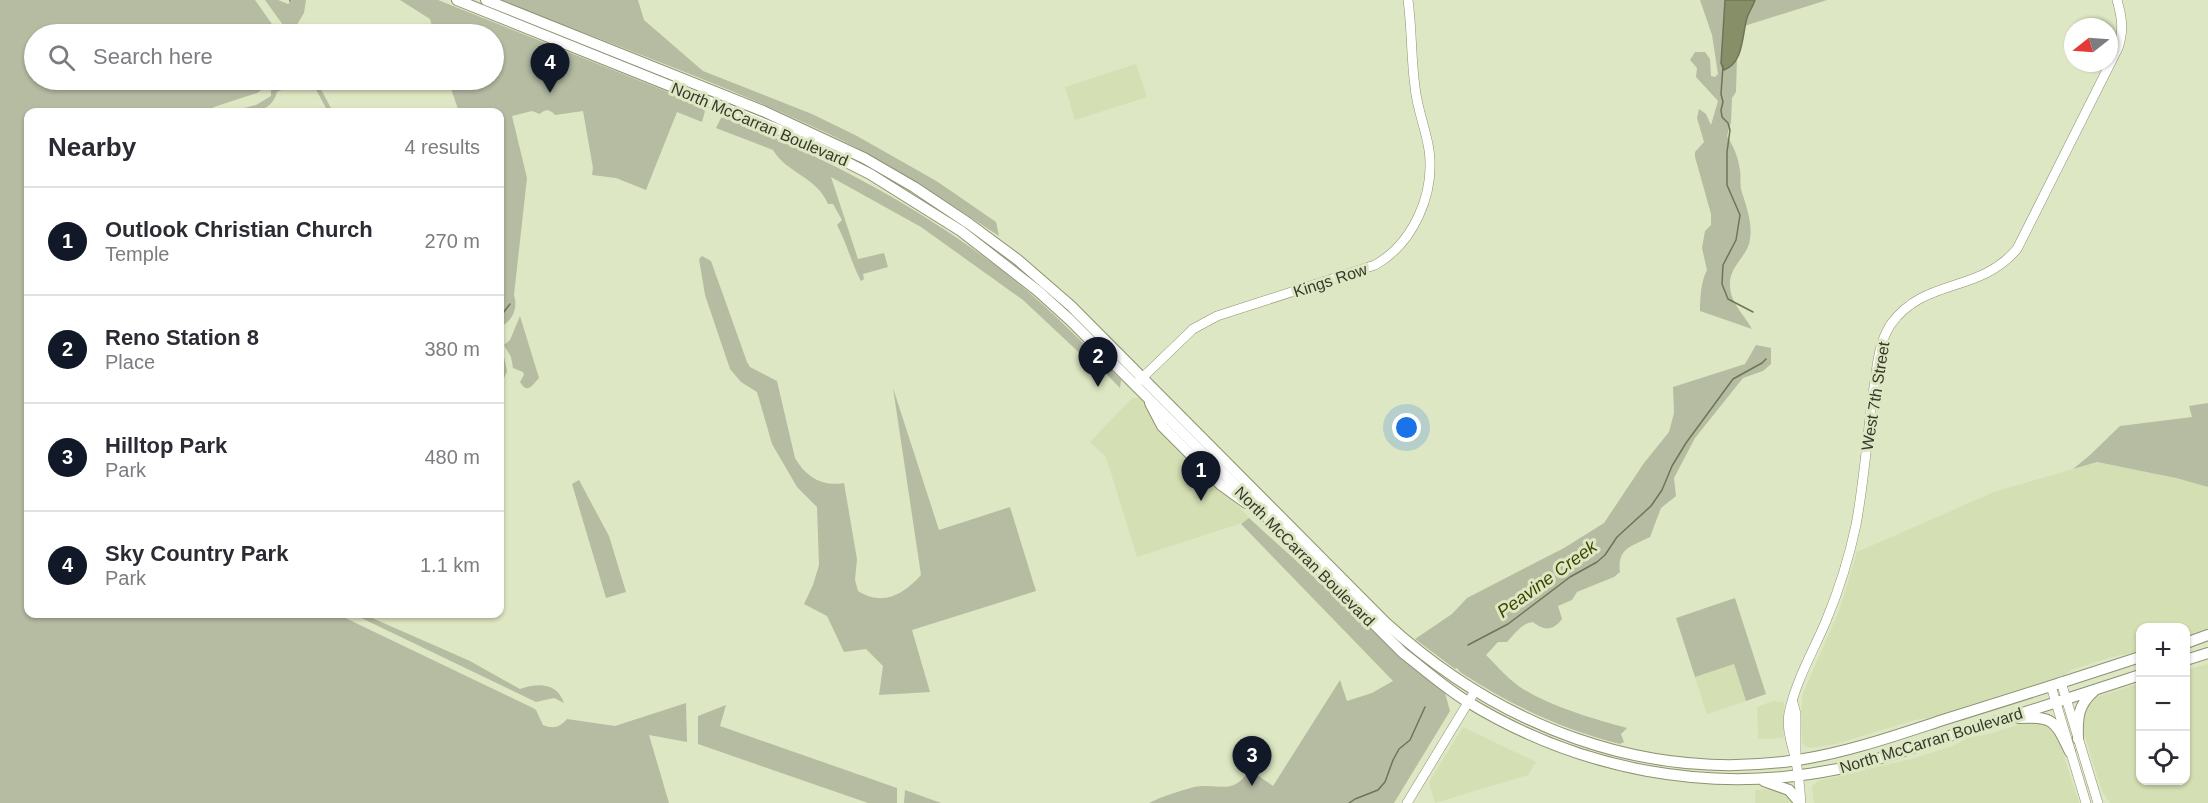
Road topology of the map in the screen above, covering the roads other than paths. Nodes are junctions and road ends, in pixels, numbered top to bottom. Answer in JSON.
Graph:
{"nodes":[{"id":1,"x":457,"y":0,"type":"edge"},
{"id":2,"x":486,"y":0,"type":"edge"},
{"id":3,"x":1408,"y":0,"type":"edge"},
{"id":4,"x":2117,"y":0,"type":"edge"},
{"id":5,"x":940,"y":210,"type":"junction"},
{"id":6,"x":1139,"y":381,"type":"junction"},
{"id":7,"x":2208,"y":635,"type":"edge"},
{"id":8,"x":2190,"y":642,"type":"edge"},
{"id":9,"x":2208,"y":653,"type":"edge"},
{"id":10,"x":2136,"y":658,"type":"edge"},
{"id":11,"x":2190,"y":659,"type":"edge"},
{"id":12,"x":2136,"y":676,"type":"edge"},
{"id":13,"x":2056,"y":684,"type":"junction"},
{"id":14,"x":2110,"y":684,"type":"junction"},
{"id":15,"x":1475,"y":691,"type":"junction"},
{"id":16,"x":2060,"y":700,"type":"junction"},
{"id":17,"x":1468,"y":702,"type":"junction"},
{"id":18,"x":2004,"y":719,"type":"junction"},
{"id":19,"x":2078,"y":739,"type":"junction"},
{"id":20,"x":2070,"y":752,"type":"junction"},
{"id":21,"x":1796,"y":760,"type":"junction"},
{"id":22,"x":1798,"y":776,"type":"junction"},
{"id":23,"x":1758,"y":780,"type":"junction"},
{"id":24,"x":1407,"y":803,"type":"edge"},
{"id":25,"x":1801,"y":803,"type":"edge"},
{"id":26,"x":2086,"y":803,"type":"edge"},
{"id":27,"x":2098,"y":803,"type":"edge"}],
"edges":[{"from":1,"to":5,"type":"main road","name":"North McCarran Boulevard"},
{"from":2,"to":5,"type":"main road","name":"North McCarran Boulevard"},
{"from":3,"to":6,"type":"main road","name":"Kings Row"},
{"from":4,"to":21,"type":"main road","name":"West 7th Street"},
{"from":5,"to":6,"type":"main road","name":"North McCarran Boulevard"},
{"from":6,"to":15,"type":"main road","name":"North McCarran Boulevard"},
{"from":6,"to":17,"type":"main road","name":"North McCarran Boulevard"},
{"from":7,"to":8,"type":"main road"},
{"from":9,"to":11,"type":"main road"},
{"from":10,"to":13,"type":"main road","name":"North McCarran Boulevard"},
{"from":12,"to":14,"type":"main road","name":"North McCarran Boulevard"},
{"from":13,"to":16,"type":"main road"},
{"from":13,"to":21,"type":"main road","name":"North McCarran Boulevard"},
{"from":14,"to":16,"type":"main road","name":"North McCarran Boulevard"},
{"from":14,"to":19,"type":"main road"},
{"from":15,"to":17,"type":"main road"},
{"from":15,"to":21,"type":"main road","name":"North McCarran Boulevard"},
{"from":16,"to":18,"type":"main road","name":"North McCarran Boulevard"},
{"from":16,"to":19,"type":"main road"},
{"from":16,"to":20,"type":"main road"},
{"from":17,"to":23,"type":"main road","name":"North McCarran Boulevard"},
{"from":17,"to":24,"type":"main road"},
{"from":18,"to":20,"type":"main road"},
{"from":18,"to":22,"type":"main road","name":"North McCarran Boulevard"},
{"from":19,"to":27,"type":"main road"},
{"from":20,"to":26,"type":"main road"},
{"from":21,"to":22,"type":"main road","name":"West 7th Street"},
{"from":22,"to":23,"type":"main road","name":"North McCarran Boulevard"},
{"from":22,"to":25,"type":"main road","name":"West 7th Street"},
{"from":23,"to":25,"type":"main road"}]}
